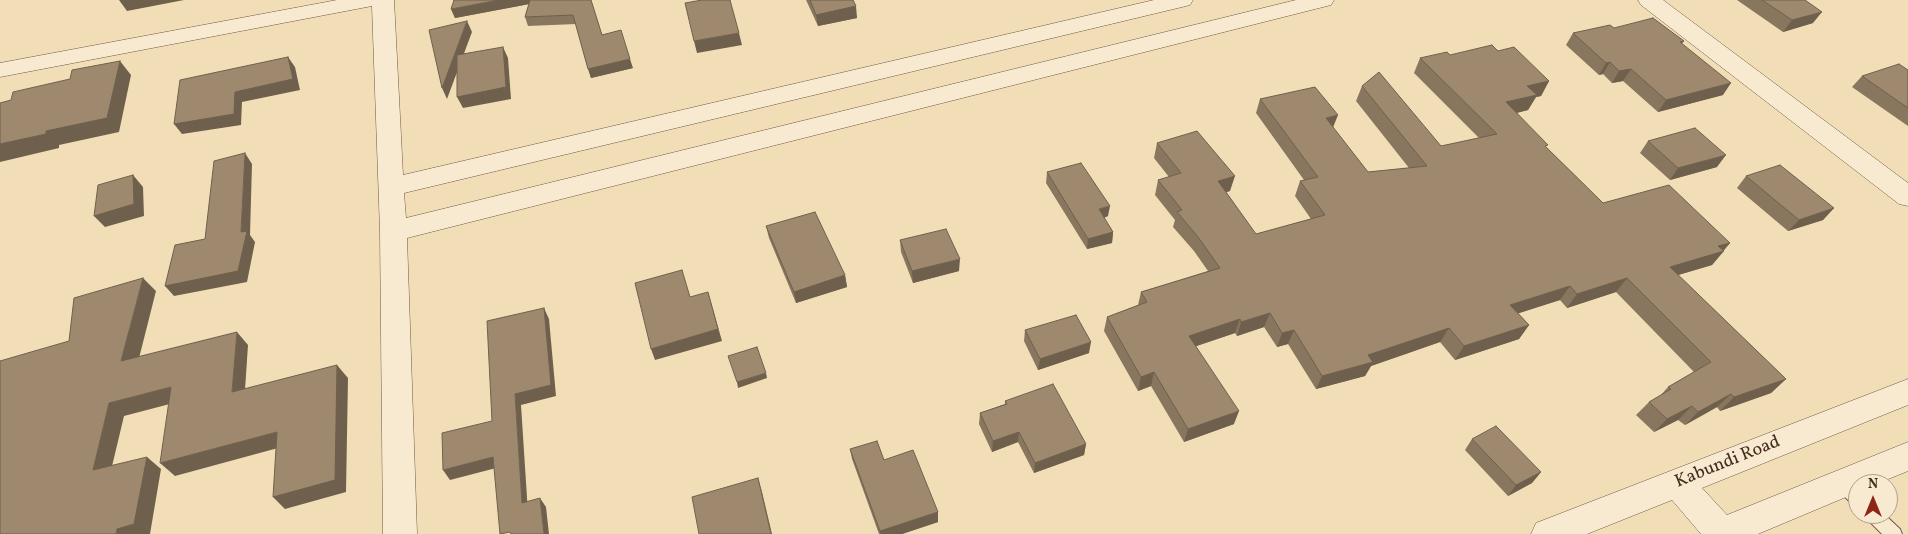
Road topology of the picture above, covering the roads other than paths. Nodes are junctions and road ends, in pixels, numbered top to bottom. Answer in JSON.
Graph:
{"nodes":[{"id":1,"x":372,"y":0,"type":"edge"},
{"id":2,"x":383,"y":0,"type":"edge"},
{"id":3,"x":1182,"y":0,"type":"edge"},
{"id":4,"x":1323,"y":0,"type":"edge"},
{"id":5,"x":1649,"y":0,"type":"edge"},
{"id":6,"x":1245,"y":9,"type":"edge"},
{"id":7,"x":0,"y":70,"type":"edge"},
{"id":8,"x":837,"y":82,"type":"junction"},
{"id":9,"x":853,"y":117,"type":"junction"},
{"id":10,"x":390,"y":187,"type":"junction"},
{"id":11,"x":1908,"y":197,"type":"edge"},
{"id":12,"x":394,"y":231,"type":"junction"},
{"id":13,"x":1908,"y":392,"type":"edge"},
{"id":14,"x":1908,"y":456,"type":"edge"},
{"id":15,"x":1878,"y":474,"type":"edge"},
{"id":16,"x":1677,"y":483,"type":"junction"},
{"id":17,"x":1848,"y":492,"type":"edge"},
{"id":18,"x":1884,"y":524,"type":"edge"},
{"id":19,"x":400,"y":534,"type":"edge"},
{"id":20,"x":1548,"y":534,"type":"edge"},
{"id":21,"x":1721,"y":534,"type":"edge"},
{"id":22,"x":1894,"y":534,"type":"edge"}],
"edges":[{"from":1,"to":7,"type":"street"},
{"from":2,"to":10,"type":"street"},
{"from":3,"to":8,"type":"street"},
{"from":4,"to":6,"type":"street"},
{"from":5,"to":11,"type":"street"},
{"from":6,"to":9,"type":"street"},
{"from":8,"to":9,"type":"street"},
{"from":8,"to":10,"type":"street"},
{"from":9,"to":12,"type":"street"},
{"from":10,"to":12,"type":"street"},
{"from":12,"to":19,"type":"street"},
{"from":13,"to":16,"type":"street","name":"Kabundi Road"},
{"from":14,"to":15,"type":"street"},
{"from":16,"to":20,"type":"street","name":"Kabundi Road"},
{"from":16,"to":21,"type":"street"},
{"from":17,"to":21,"type":"street"},
{"from":18,"to":22,"type":"lane"}]}
